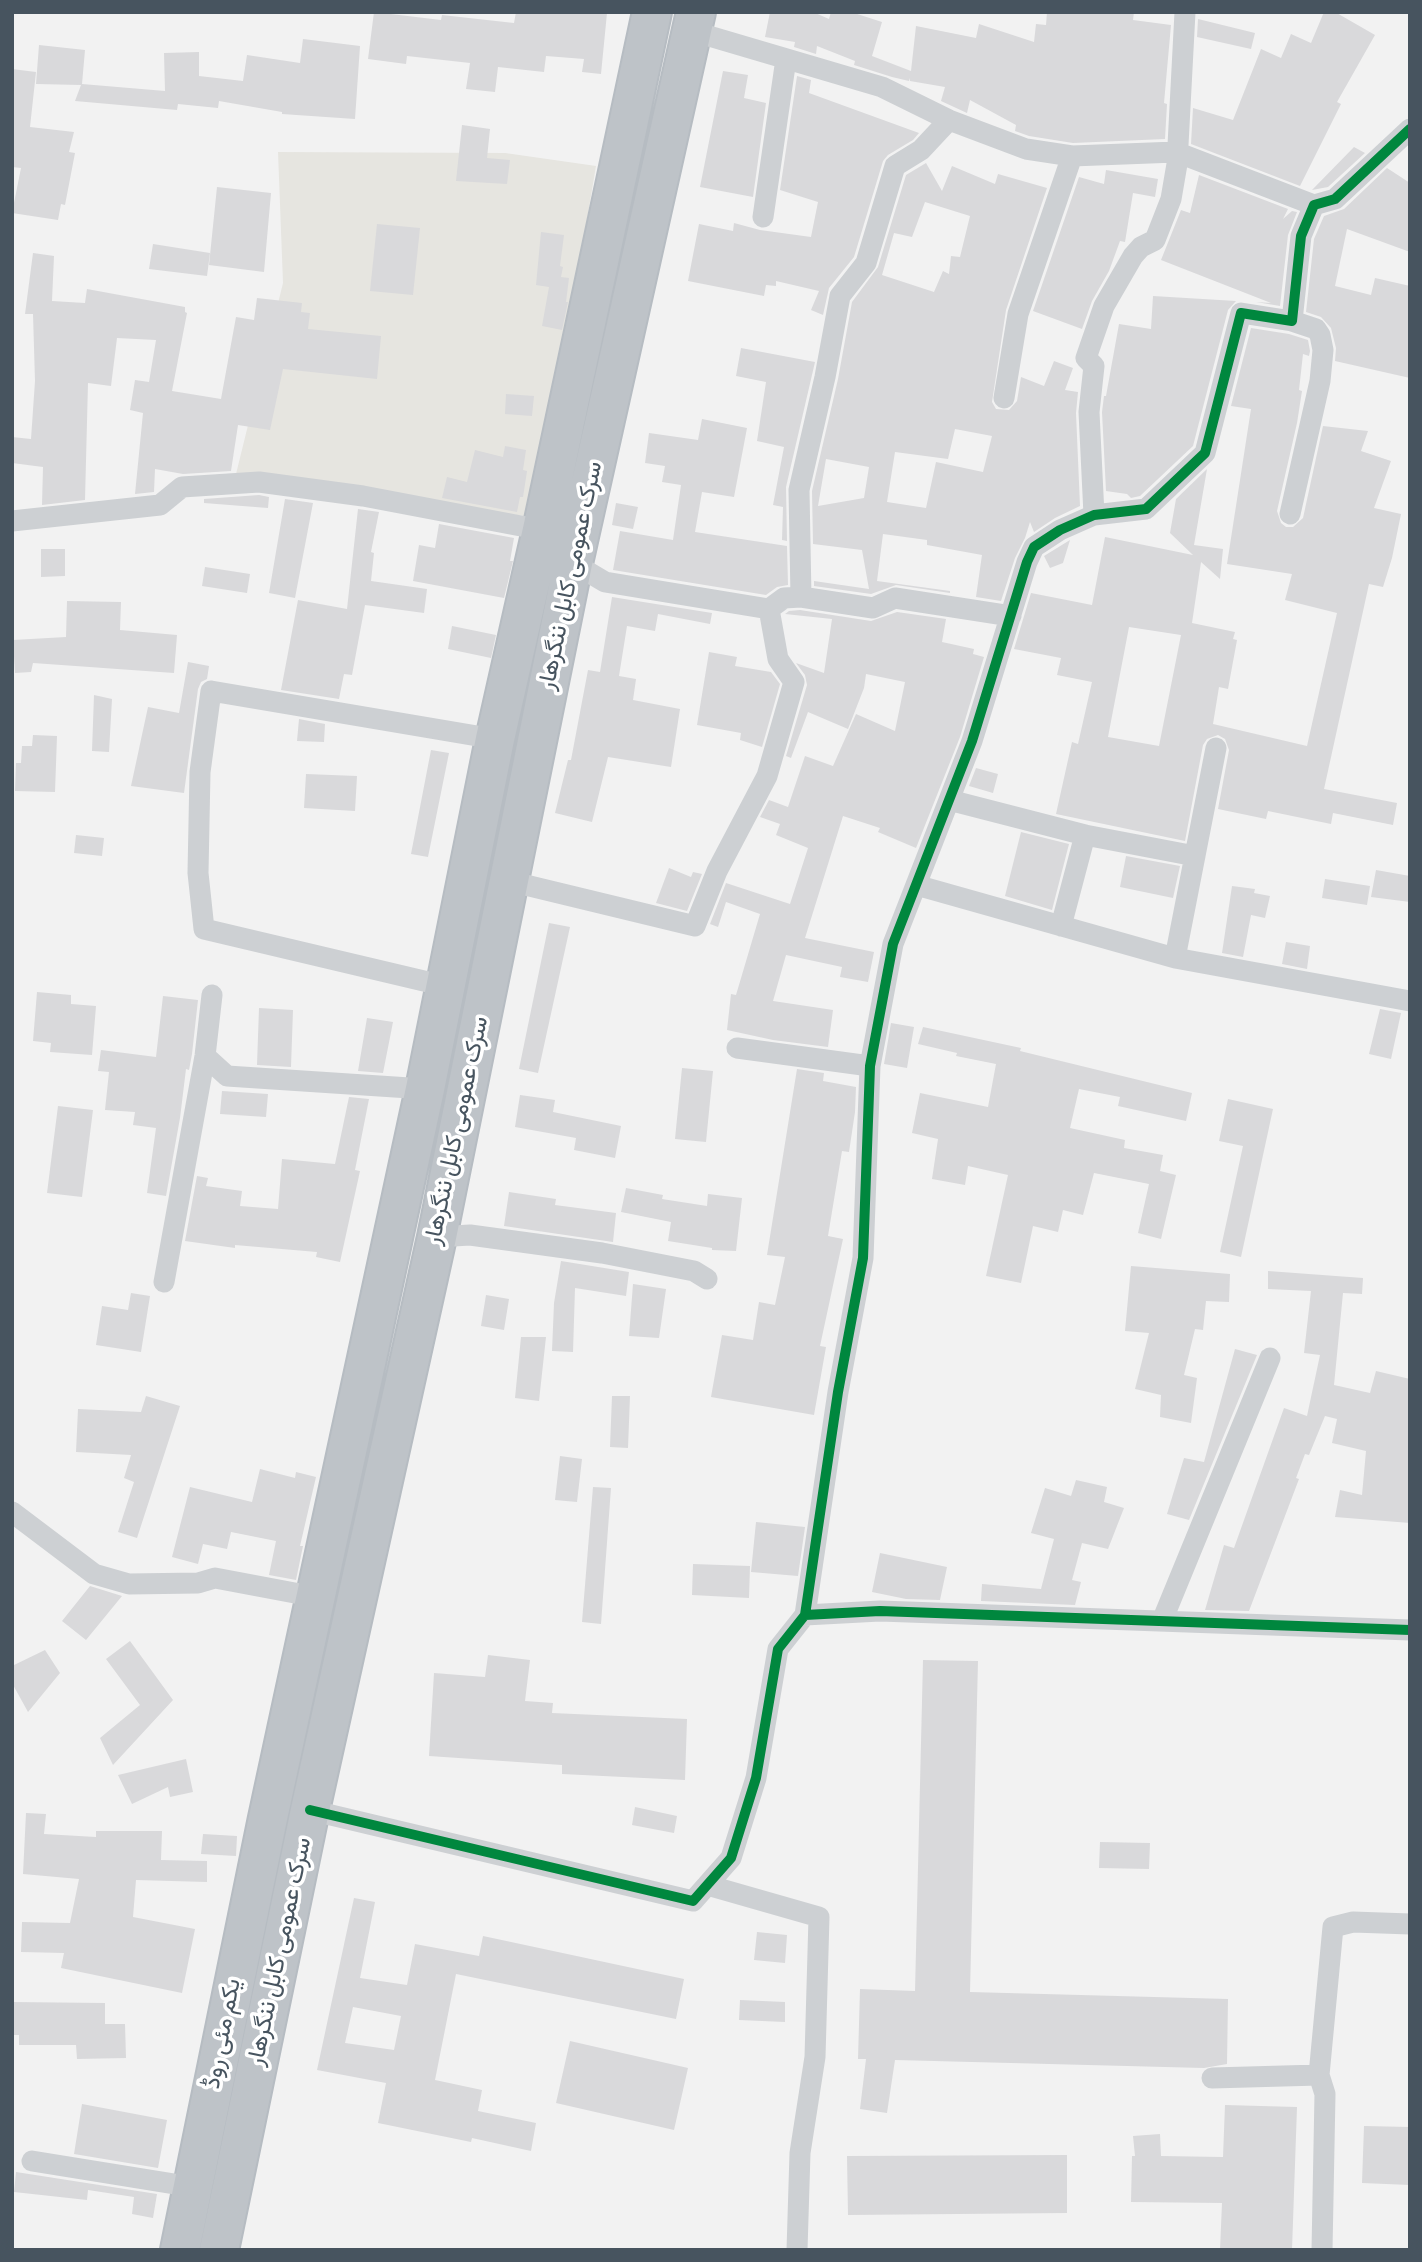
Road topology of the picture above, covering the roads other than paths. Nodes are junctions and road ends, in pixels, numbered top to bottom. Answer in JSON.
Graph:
{"nodes":[{"id":1,"x":652,"y":12,"type":"edge"},
{"id":2,"x":1185,"y":12,"type":"edge"},
{"id":3,"x":694,"y":22,"type":"edge"},
{"id":4,"x":786,"y":59,"type":"junction"},
{"id":5,"x":949,"y":120,"type":"junction"},
{"id":6,"x":1410,"y":130,"type":"edge"},
{"id":7,"x":1176,"y":152,"type":"junction"},
{"id":8,"x":1072,"y":156,"type":"junction"},
{"id":9,"x":1314,"y":205,"type":"junction"},
{"id":10,"x":763,"y":218,"type":"dead end"},
{"id":11,"x":1292,"y":321,"type":"junction"},
{"id":12,"x":1004,"y":398,"type":"dead end"},
{"id":13,"x":1290,"y":514,"type":"dead end"},
{"id":14,"x":1094,"y":515,"type":"junction"},
{"id":15,"x":12,"y":521,"type":"edge"},
{"id":16,"x":542,"y":530,"type":"junction"},
{"id":17,"x":573,"y":563,"type":"junction"},
{"id":18,"x":801,"y":597,"type":"junction"},
{"id":19,"x":769,"y":609,"type":"junction"},
{"id":20,"x":1011,"y":616,"type":"junction"},
{"id":21,"x":495,"y":739,"type":"junction"},
{"id":22,"x":1216,"y":748,"type":"dead end"},
{"id":23,"x":949,"y":800,"type":"junction"},
{"id":24,"x":1085,"y":835,"type":"junction"},
{"id":25,"x":1195,"y":856,"type":"junction"},
{"id":26,"x":509,"y":881,"type":"junction"},
{"id":27,"x":916,"y":885,"type":"junction"},
{"id":28,"x":1061,"y":926,"type":"junction"},
{"id":29,"x":1175,"y":958,"type":"junction"},
{"id":30,"x":445,"y":986,"type":"junction"},
{"id":31,"x":212,"y":995,"type":"dead end"},
{"id":32,"x":1410,"y":1001,"type":"edge"},
{"id":33,"x":737,"y":1048,"type":"dead end"},
{"id":34,"x":205,"y":1056,"type":"junction"},
{"id":35,"x":870,"y":1066,"type":"junction"},
{"id":36,"x":425,"y":1089,"type":"junction"},
{"id":37,"x":437,"y":1237,"type":"junction"},
{"id":38,"x":707,"y":1279,"type":"dead end"},
{"id":39,"x":164,"y":1282,"type":"dead end"},
{"id":40,"x":1270,"y":1358,"type":"dead end"},
{"id":41,"x":12,"y":1512,"type":"edge"},
{"id":42,"x":316,"y":1597,"type":"junction"},
{"id":43,"x":805,"y":1615,"type":"junction"},
{"id":44,"x":1162,"y":1621,"type":"junction"},
{"id":45,"x":1410,"y":1630,"type":"edge"},
{"id":46,"x":310,"y":1810,"type":"junction"},
{"id":47,"x":268,"y":1818,"type":"joint"},
{"id":48,"x":707,"y":1885,"type":"junction"},
{"id":49,"x":1410,"y":1924,"type":"edge"},
{"id":50,"x":1319,"y":2075,"type":"junction"},
{"id":51,"x":1213,"y":2078,"type":"dead end"},
{"id":52,"x":32,"y":2161,"type":"dead end"},
{"id":53,"x":193,"y":2187,"type":"junction"},
{"id":54,"x":180,"y":2250,"type":"edge"},
{"id":55,"x":219,"y":2250,"type":"edge"},
{"id":56,"x":797,"y":2250,"type":"edge"},
{"id":57,"x":1322,"y":2250,"type":"edge"}],
"edges":[{"from":1,"to":16,"type":"highway","name":"سرک عمومی کابل ننگرهار"},
{"from":2,"to":7,"type":"street"},
{"from":3,"to":4,"type":"street"},
{"from":3,"to":17,"type":"highway","name":"سرک عمومی کابل ننگرهار"},
{"from":4,"to":5,"type":"street"},
{"from":4,"to":10,"type":"street"},
{"from":5,"to":8,"type":"street"},
{"from":5,"to":18,"type":"street"},
{"from":6,"to":9,"type":"street"},
{"from":7,"to":8,"type":"street"},
{"from":7,"to":9,"type":"street"},
{"from":7,"to":14,"type":"street"},
{"from":8,"to":12,"type":"street"},
{"from":9,"to":11,"type":"street"},
{"from":11,"to":13,"type":"street"},
{"from":11,"to":14,"type":"street"},
{"from":14,"to":20,"type":"street"},
{"from":15,"to":16,"type":"street"},
{"from":16,"to":21,"type":"highway","name":"سرک عمومی کابل ننگرهار"},
{"from":17,"to":19,"type":"street"},
{"from":17,"to":26,"type":"highway","name":"سرک عمومی کابل ننگرهار"},
{"from":18,"to":19,"type":"street"},
{"from":18,"to":20,"type":"street"},
{"from":19,"to":26,"type":"street"},
{"from":20,"to":23,"type":"street"},
{"from":21,"to":30,"type":"highway","name":"سرک عمومی کابل ننگرهار"},
{"from":21,"to":30,"type":"street"},
{"from":22,"to":25,"type":"street"},
{"from":23,"to":24,"type":"street"},
{"from":23,"to":27,"type":"street"},
{"from":24,"to":25,"type":"street"},
{"from":24,"to":28,"type":"street"},
{"from":25,"to":29,"type":"street"},
{"from":26,"to":37,"type":"highway","name":"سرک عمومی کابل ننگرهار"},
{"from":27,"to":28,"type":"street"},
{"from":27,"to":35,"type":"street"},
{"from":28,"to":29,"type":"street"},
{"from":29,"to":32,"type":"street"},
{"from":30,"to":36,"type":"highway","name":"سرک عمومی کابل ننگرهار"},
{"from":31,"to":34,"type":"street"},
{"from":33,"to":35,"type":"street"},
{"from":34,"to":36,"type":"street"},
{"from":34,"to":39,"type":"street"},
{"from":35,"to":43,"type":"street"},
{"from":36,"to":42,"type":"highway","name":"سرک عمومی کابل ننگرهار"},
{"from":37,"to":38,"type":"street"},
{"from":37,"to":46,"type":"highway","name":"سرک عمومی کابل ننگرهار"},
{"from":40,"to":44,"type":"street"},
{"from":41,"to":42,"type":"street"},
{"from":42,"to":47,"type":"highway","name":"سرک عمومی کابل ننگرهار"},
{"from":43,"to":44,"type":"street"},
{"from":43,"to":48,"type":"street"},
{"from":44,"to":45,"type":"street"},
{"from":46,"to":48,"type":"street"},
{"from":46,"to":55,"type":"highway","name":"سرک عمومی کابل ننگرهار"},
{"from":47,"to":53,"type":"highway","name":"یکم مئی روڈ"},
{"from":48,"to":56,"type":"street"},
{"from":49,"to":50,"type":"street"},
{"from":50,"to":51,"type":"street"},
{"from":50,"to":57,"type":"street"},
{"from":52,"to":53,"type":"street"},
{"from":53,"to":54,"type":"highway","name":"یکم مئی روڈ"}]}
